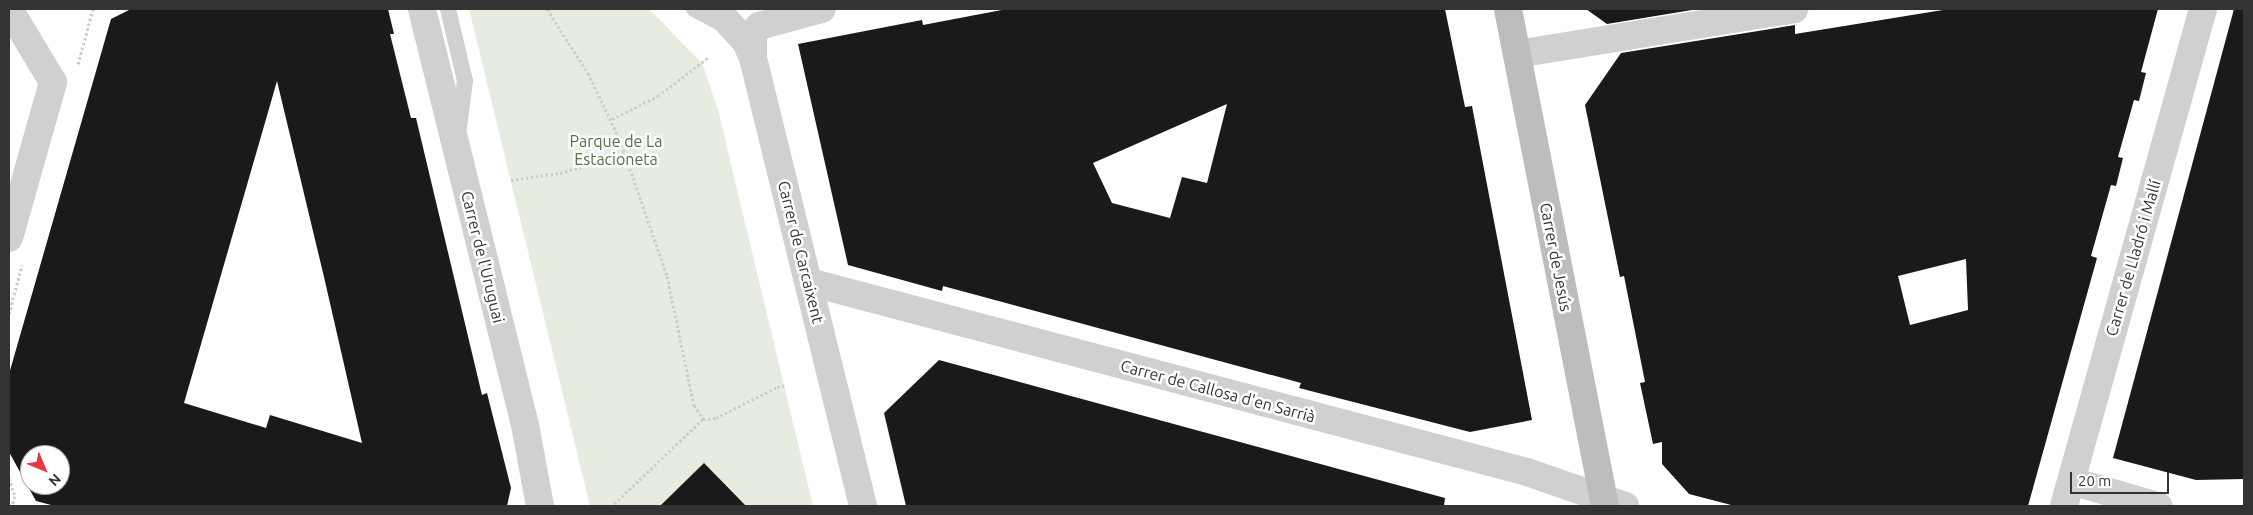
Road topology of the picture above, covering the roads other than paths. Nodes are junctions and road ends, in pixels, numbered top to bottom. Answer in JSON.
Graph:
{"nodes":[{"id":1,"x":9,"y":9,"type":"edge"},
{"id":2,"x":422,"y":9,"type":"edge"},
{"id":3,"x":448,"y":9,"type":"edge"},
{"id":4,"x":694,"y":9,"type":"edge"},
{"id":5,"x":716,"y":9,"type":"edge"},
{"id":6,"x":822,"y":9,"type":"edge"},
{"id":7,"x":1508,"y":9,"type":"edge"},
{"id":8,"x":1794,"y":9,"type":"edge"},
{"id":9,"x":2203,"y":9,"type":"edge"},
{"id":10,"x":748,"y":48,"type":"junction"},
{"id":11,"x":1517,"y":54,"type":"junction"},
{"id":12,"x":457,"y":152,"type":"junction"},
{"id":13,"x":9,"y":238,"type":"edge"},
{"id":14,"x":809,"y":282,"type":"junction"},
{"id":15,"x":2068,"y":494,"type":"edge"},
{"id":16,"x":1611,"y":504,"type":"edge"},
{"id":17,"x":540,"y":506,"type":"edge"},
{"id":18,"x":863,"y":506,"type":"edge"},
{"id":19,"x":2158,"y":506,"type":"edge"}],
"edges":[{"from":1,"to":13,"type":"street"},
{"from":2,"to":12,"type":"street","name":"Carrer de l'Uruguai"},
{"from":3,"to":12,"type":"lane"},
{"from":4,"to":10,"type":"lane"},
{"from":5,"to":10,"type":"street","name":"Carrer de Carcaixent"},
{"from":6,"to":10,"type":"street"},
{"from":7,"to":11,"type":"main road","name":"Carrer de Jesús"},
{"from":8,"to":11,"type":"street"},
{"from":9,"to":15,"type":"street","name":"Carrer de Lladró i Mallí"},
{"from":10,"to":14,"type":"street","name":"Carrer de Carcaixent"},
{"from":11,"to":16,"type":"main road","name":"Carrer de Jesús"},
{"from":12,"to":17,"type":"street","name":"Carrer de l'Uruguai"},
{"from":14,"to":16,"type":"street","name":"Carrer de Callosa d'en Sarrià"},
{"from":14,"to":18,"type":"street","name":"Carrer de Carcaixent"},
{"from":15,"to":19,"type":"street"}]}
